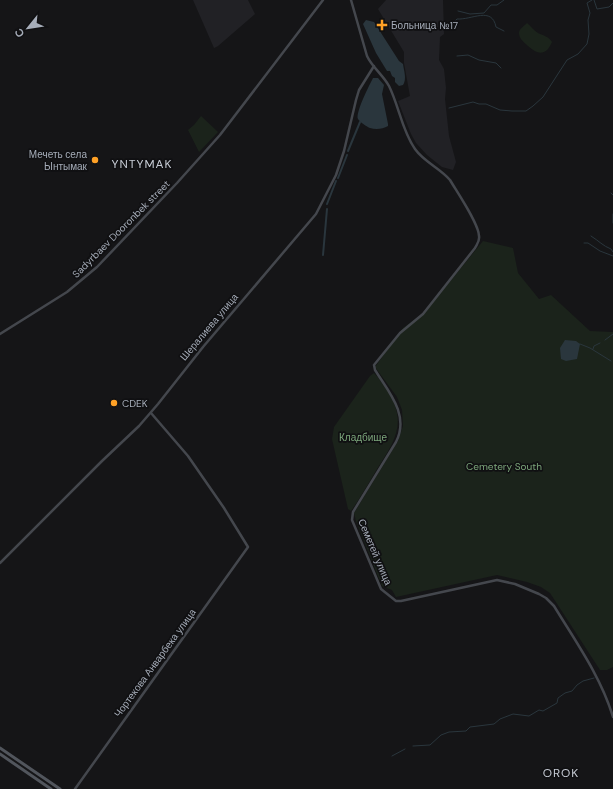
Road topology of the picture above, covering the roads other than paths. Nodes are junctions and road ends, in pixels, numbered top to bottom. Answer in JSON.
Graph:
{"nodes":[{"id":1,"x":322,"y":0,"type":"edge"},
{"id":2,"x":351,"y":0,"type":"edge"},
{"id":3,"x":374,"y":66,"type":"junction"},
{"id":4,"x":0,"y":334,"type":"edge"},
{"id":5,"x":151,"y":412,"type":"junction"},
{"id":6,"x":0,"y":563,"type":"edge"},
{"id":7,"x":613,"y":717,"type":"edge"},
{"id":8,"x":0,"y":748,"type":"edge"},
{"id":9,"x":0,"y":754,"type":"edge"},
{"id":10,"x":51,"y":789,"type":"edge"},
{"id":11,"x":60,"y":789,"type":"edge"},
{"id":12,"x":75,"y":789,"type":"edge"}],
"edges":[{"from":1,"to":4,"type":"street","name":"Sadyrbaev Dooronbek street"},
{"from":2,"to":3,"type":"street"},
{"from":3,"to":5,"type":"street","name":"Шералиева улица"},
{"from":3,"to":7,"type":"street","name":"Семетей улица"},
{"from":5,"to":6,"type":"street","name":"Шералиева улица"},
{"from":5,"to":12,"type":"street","name":"Чортекова Анварбека улица"},
{"from":8,"to":11,"type":"main road"},
{"from":9,"to":10,"type":"main road"}]}
